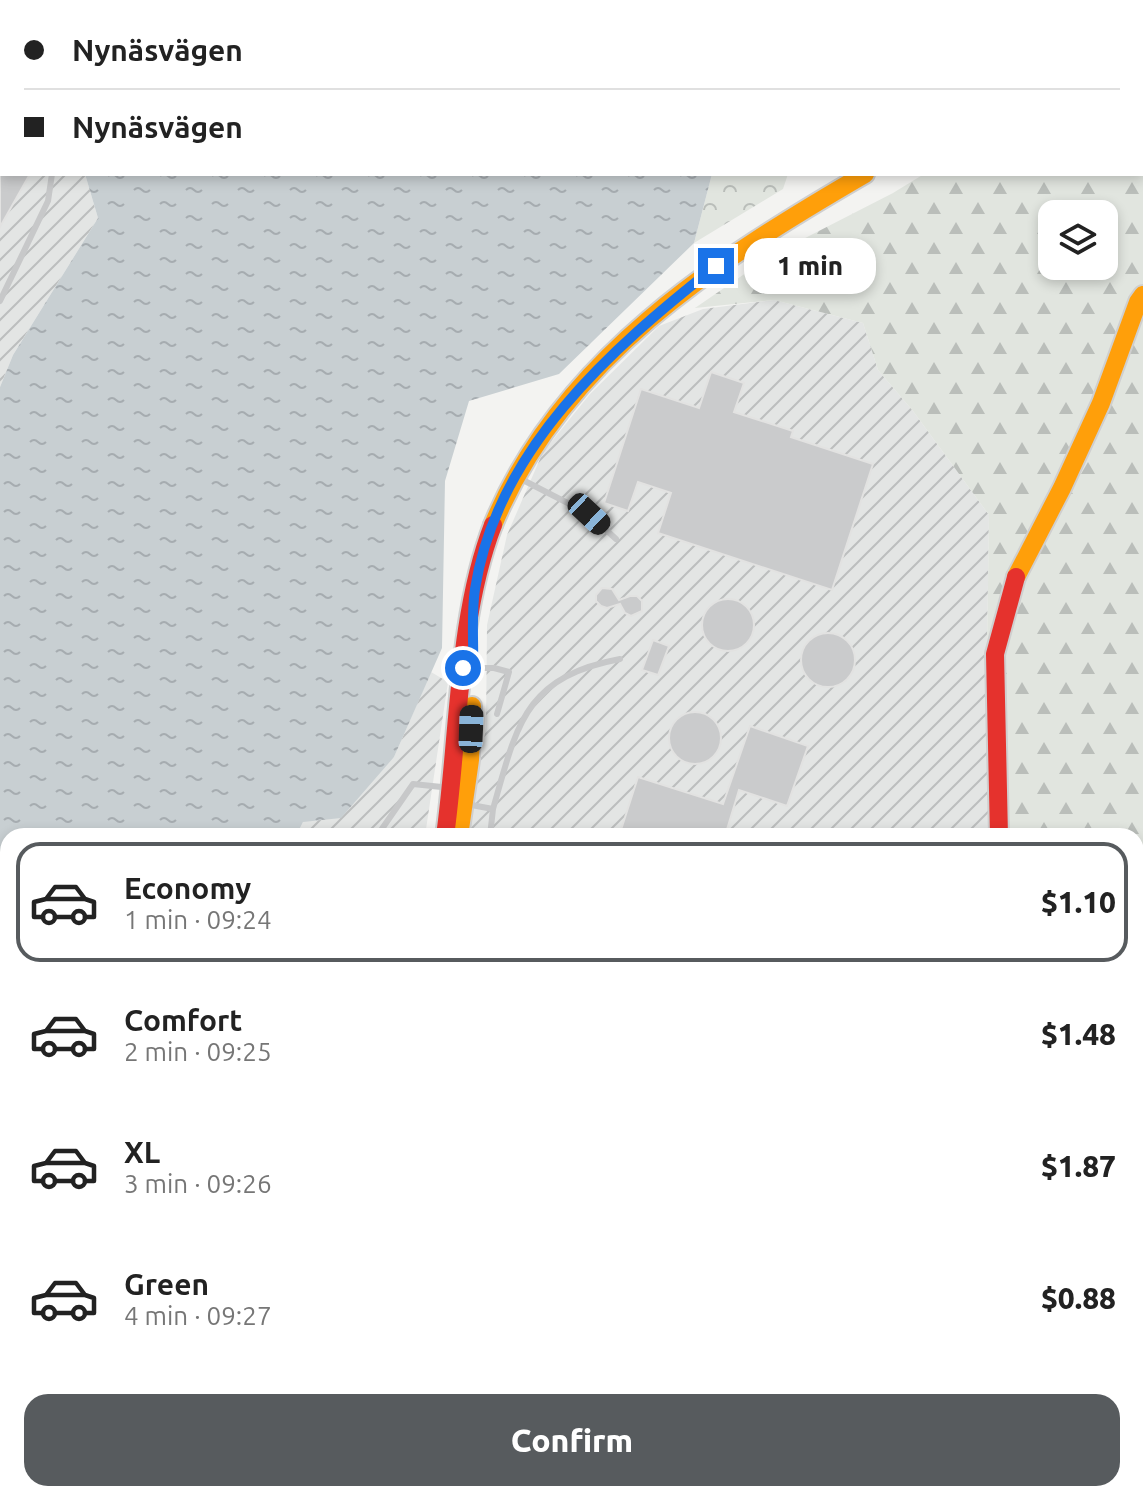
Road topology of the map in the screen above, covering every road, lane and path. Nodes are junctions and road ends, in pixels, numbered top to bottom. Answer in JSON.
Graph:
{"nodes":[{"id":1,"x":52,"y":176,"type":"edge"},
{"id":2,"x":862,"y":176,"type":"edge"},
{"id":3,"x":1143,"y":295,"type":"edge"},
{"id":4,"x":0,"y":301,"type":"edge"},
{"id":5,"x":516,"y":476,"type":"junction"},
{"id":6,"x":616,"y":539,"type":"dead end"},
{"id":7,"x":620,"y":659,"type":"dead end"},
{"id":8,"x":468,"y":668,"type":"junction"},
{"id":9,"x":497,"y":714,"type":"dead end"},
{"id":10,"x":458,"y":796,"type":"junction"},
{"id":11,"x":493,"y":809,"type":"junction"},
{"id":12,"x":383,"y":828,"type":"edge"},
{"id":13,"x":448,"y":828,"type":"edge"},
{"id":14,"x":459,"y":828,"type":"edge"},
{"id":15,"x":491,"y":828,"type":"edge"},
{"id":16,"x":999,"y":828,"type":"edge"}],
"edges":[{"from":1,"to":4,"type":"lane"},
{"from":2,"to":5,"type":"street"},
{"from":3,"to":16,"type":"street"},
{"from":5,"to":6,"type":"lane"},
{"from":5,"to":8,"type":"street"},
{"from":7,"to":11,"type":"lane"},
{"from":8,"to":9,"type":"lane"},
{"from":8,"to":10,"type":"street"},
{"from":10,"to":11,"type":"lane"},
{"from":10,"to":12,"type":"lane"},
{"from":10,"to":13,"type":"street"},
{"from":10,"to":14,"type":"street"},
{"from":11,"to":15,"type":"lane"}]}
